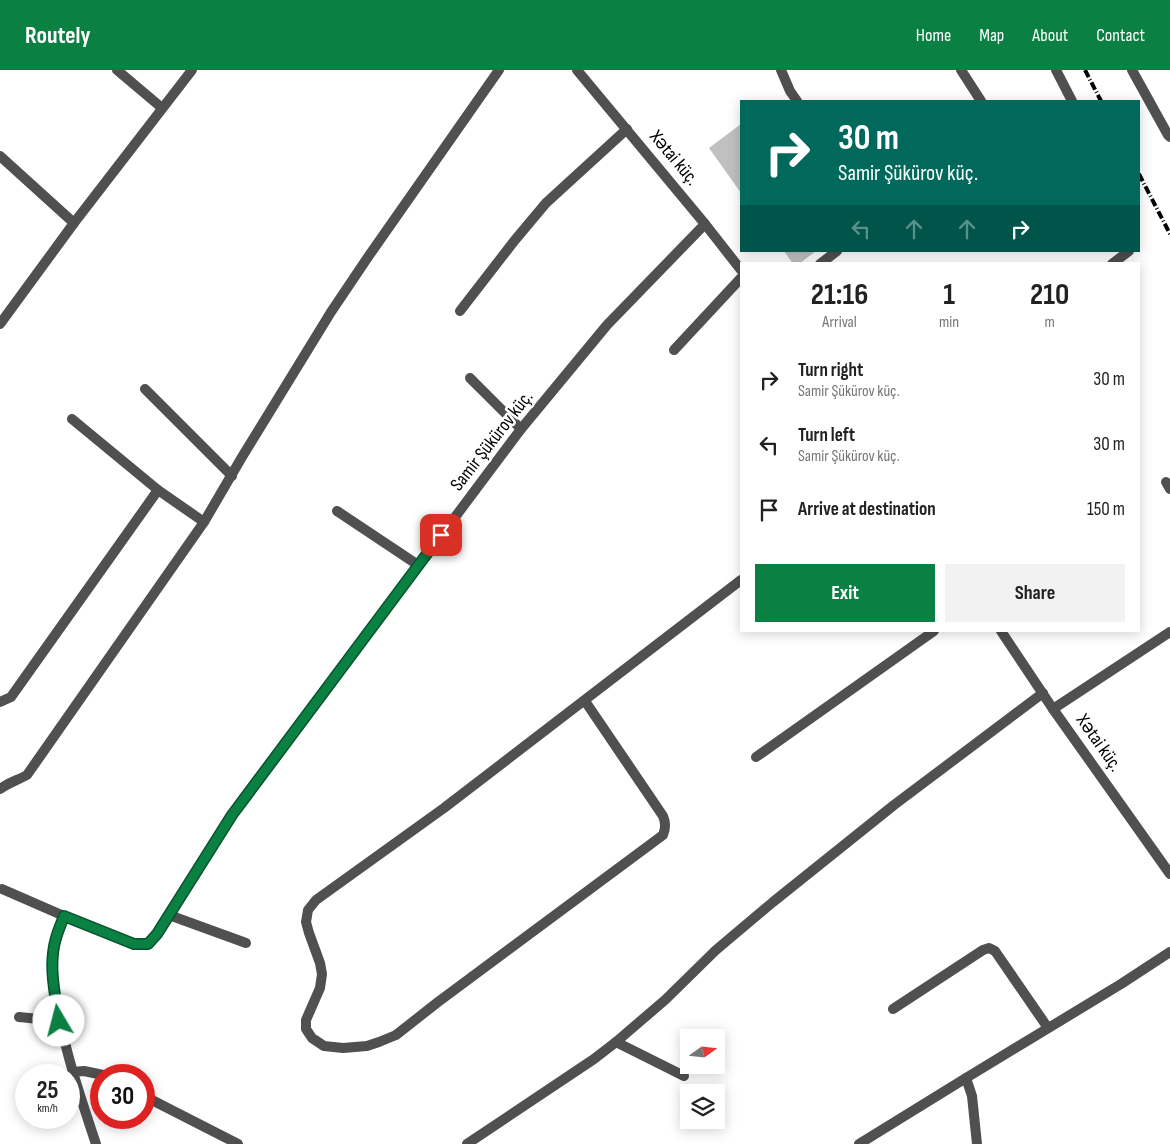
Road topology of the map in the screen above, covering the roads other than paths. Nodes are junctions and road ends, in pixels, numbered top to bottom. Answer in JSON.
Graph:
{"nodes":[{"id":1,"x":117,"y":70,"type":"edge"},
{"id":2,"x":192,"y":70,"type":"edge"},
{"id":3,"x":499,"y":70,"type":"edge"},
{"id":4,"x":577,"y":70,"type":"edge"},
{"id":5,"x":780,"y":70,"type":"edge"},
{"id":6,"x":961,"y":70,"type":"edge"},
{"id":7,"x":1056,"y":70,"type":"edge"},
{"id":8,"x":1132,"y":70,"type":"edge"},
{"id":9,"x":796,"y":100,"type":"edge"},
{"id":10,"x":980,"y":100,"type":"edge"},
{"id":11,"x":1071,"y":100,"type":"edge"},
{"id":12,"x":162,"y":108,"type":"junction"},
{"id":13,"x":627,"y":129,"type":"junction"},
{"id":14,"x":1170,"y":137,"type":"edge"},
{"id":15,"x":0,"y":156,"type":"edge"},
{"id":16,"x":74,"y":223,"type":"junction"},
{"id":17,"x":706,"y":224,"type":"junction"},
{"id":18,"x":836,"y":252,"type":"edge"},
{"id":19,"x":1128,"y":252,"type":"edge"},
{"id":20,"x":823,"y":262,"type":"edge"},
{"id":21,"x":1115,"y":262,"type":"edge"},
{"id":22,"x":740,"y":269,"type":"edge"},
{"id":23,"x":740,"y":279,"type":"edge"},
{"id":24,"x":460,"y":311,"type":"dead end"},
{"id":25,"x":0,"y":324,"type":"edge"},
{"id":26,"x":674,"y":350,"type":"dead end"},
{"id":27,"x":470,"y":378,"type":"dead end"},
{"id":28,"x":145,"y":389,"type":"dead end"},
{"id":29,"x":72,"y":419,"type":"dead end"},
{"id":30,"x":521,"y":429,"type":"junction"},
{"id":31,"x":232,"y":476,"type":"junction"},
{"id":32,"x":158,"y":490,"type":"junction"},
{"id":33,"x":337,"y":511,"type":"dead end"},
{"id":34,"x":204,"y":522,"type":"junction"},
{"id":35,"x":418,"y":566,"type":"junction"},
{"id":36,"x":740,"y":581,"type":"edge"},
{"id":37,"x":933,"y":632,"type":"edge"},
{"id":38,"x":1002,"y":632,"type":"edge"},
{"id":39,"x":1170,"y":632,"type":"edge"},
{"id":40,"x":1043,"y":693,"type":"junction"},
{"id":41,"x":585,"y":701,"type":"junction"},
{"id":42,"x":0,"y":702,"type":"edge"},
{"id":43,"x":1053,"y":709,"type":"junction"},
{"id":44,"x":756,"y":757,"type":"dead end"},
{"id":45,"x":0,"y":789,"type":"edge"},
{"id":46,"x":1170,"y":874,"type":"edge"},
{"id":47,"x":2,"y":889,"type":"dead end"},
{"id":48,"x":169,"y":915,"type":"junction"},
{"id":49,"x":64,"y":916,"type":"junction"},
{"id":50,"x":246,"y":943,"type":"dead end"},
{"id":51,"x":1170,"y":952,"type":"edge"},
{"id":52,"x":893,"y":1009,"type":"dead end"},
{"id":53,"x":19,"y":1017,"type":"dead end"},
{"id":54,"x":59,"y":1021,"type":"junction"},
{"id":55,"x":1048,"y":1028,"type":"junction"},
{"id":56,"x":616,"y":1042,"type":"junction"},
{"id":57,"x":70,"y":1064,"type":"edge"},
{"id":58,"x":684,"y":1076,"type":"dead end"},
{"id":59,"x":966,"y":1078,"type":"junction"},
{"id":60,"x":80,"y":1096,"type":"edge"},
{"id":61,"x":155,"y":1102,"type":"edge"},
{"id":62,"x":96,"y":1144,"type":"edge"},
{"id":63,"x":238,"y":1144,"type":"edge"},
{"id":64,"x":467,"y":1144,"type":"edge"},
{"id":65,"x":859,"y":1144,"type":"edge"},
{"id":66,"x":977,"y":1144,"type":"edge"}],
"edges":[{"from":1,"to":12,"type":"street"},
{"from":2,"to":12,"type":"street"},
{"from":3,"to":31,"type":"street"},
{"from":4,"to":13,"type":"street","name":"Xətai küç."},
{"from":5,"to":9,"type":"street"},
{"from":6,"to":10,"type":"street"},
{"from":7,"to":11,"type":"street"},
{"from":8,"to":14,"type":"street"},
{"from":12,"to":16,"type":"street"},
{"from":13,"to":17,"type":"street","name":"Xətai küç."},
{"from":13,"to":24,"type":"street"},
{"from":15,"to":16,"type":"street"},
{"from":16,"to":25,"type":"street"},
{"from":17,"to":22,"type":"street","name":"Xətai küç."},
{"from":17,"to":30,"type":"street","name":"Samir Şükürov küç."},
{"from":18,"to":20,"type":"street"},
{"from":19,"to":21,"type":"street"},
{"from":23,"to":26,"type":"street"},
{"from":27,"to":30,"type":"street"},
{"from":28,"to":31,"type":"street"},
{"from":29,"to":32,"type":"street"},
{"from":30,"to":35,"type":"street","name":"Samir Şükürov küç."},
{"from":31,"to":34,"type":"street"},
{"from":32,"to":34,"type":"street"},
{"from":32,"to":42,"type":"street"},
{"from":33,"to":35,"type":"street"},
{"from":34,"to":45,"type":"street"},
{"from":35,"to":48,"type":"street","name":"Samir Şükürov küç."},
{"from":36,"to":41,"type":"street"},
{"from":37,"to":44,"type":"street"},
{"from":38,"to":40,"type":"street","name":"Xətai küç."},
{"from":39,"to":43,"type":"street"},
{"from":40,"to":43,"type":"street","name":"Xətai küç."},
{"from":40,"to":56,"type":"street"},
{"from":41,"to":41,"type":"street"},
{"from":43,"to":46,"type":"street","name":"Xətai küç."},
{"from":47,"to":49,"type":"street"},
{"from":48,"to":49,"type":"street","name":"Samir Şükürov küç."},
{"from":48,"to":50,"type":"street"},
{"from":49,"to":54,"type":"street"},
{"from":51,"to":55,"type":"street"},
{"from":52,"to":55,"type":"street"},
{"from":53,"to":54,"type":"street"},
{"from":54,"to":57,"type":"street"},
{"from":55,"to":59,"type":"street"},
{"from":56,"to":58,"type":"street"},
{"from":56,"to":64,"type":"street"},
{"from":59,"to":65,"type":"street"},
{"from":59,"to":66,"type":"street"},
{"from":60,"to":62,"type":"street"},
{"from":61,"to":63,"type":"street"}]}
